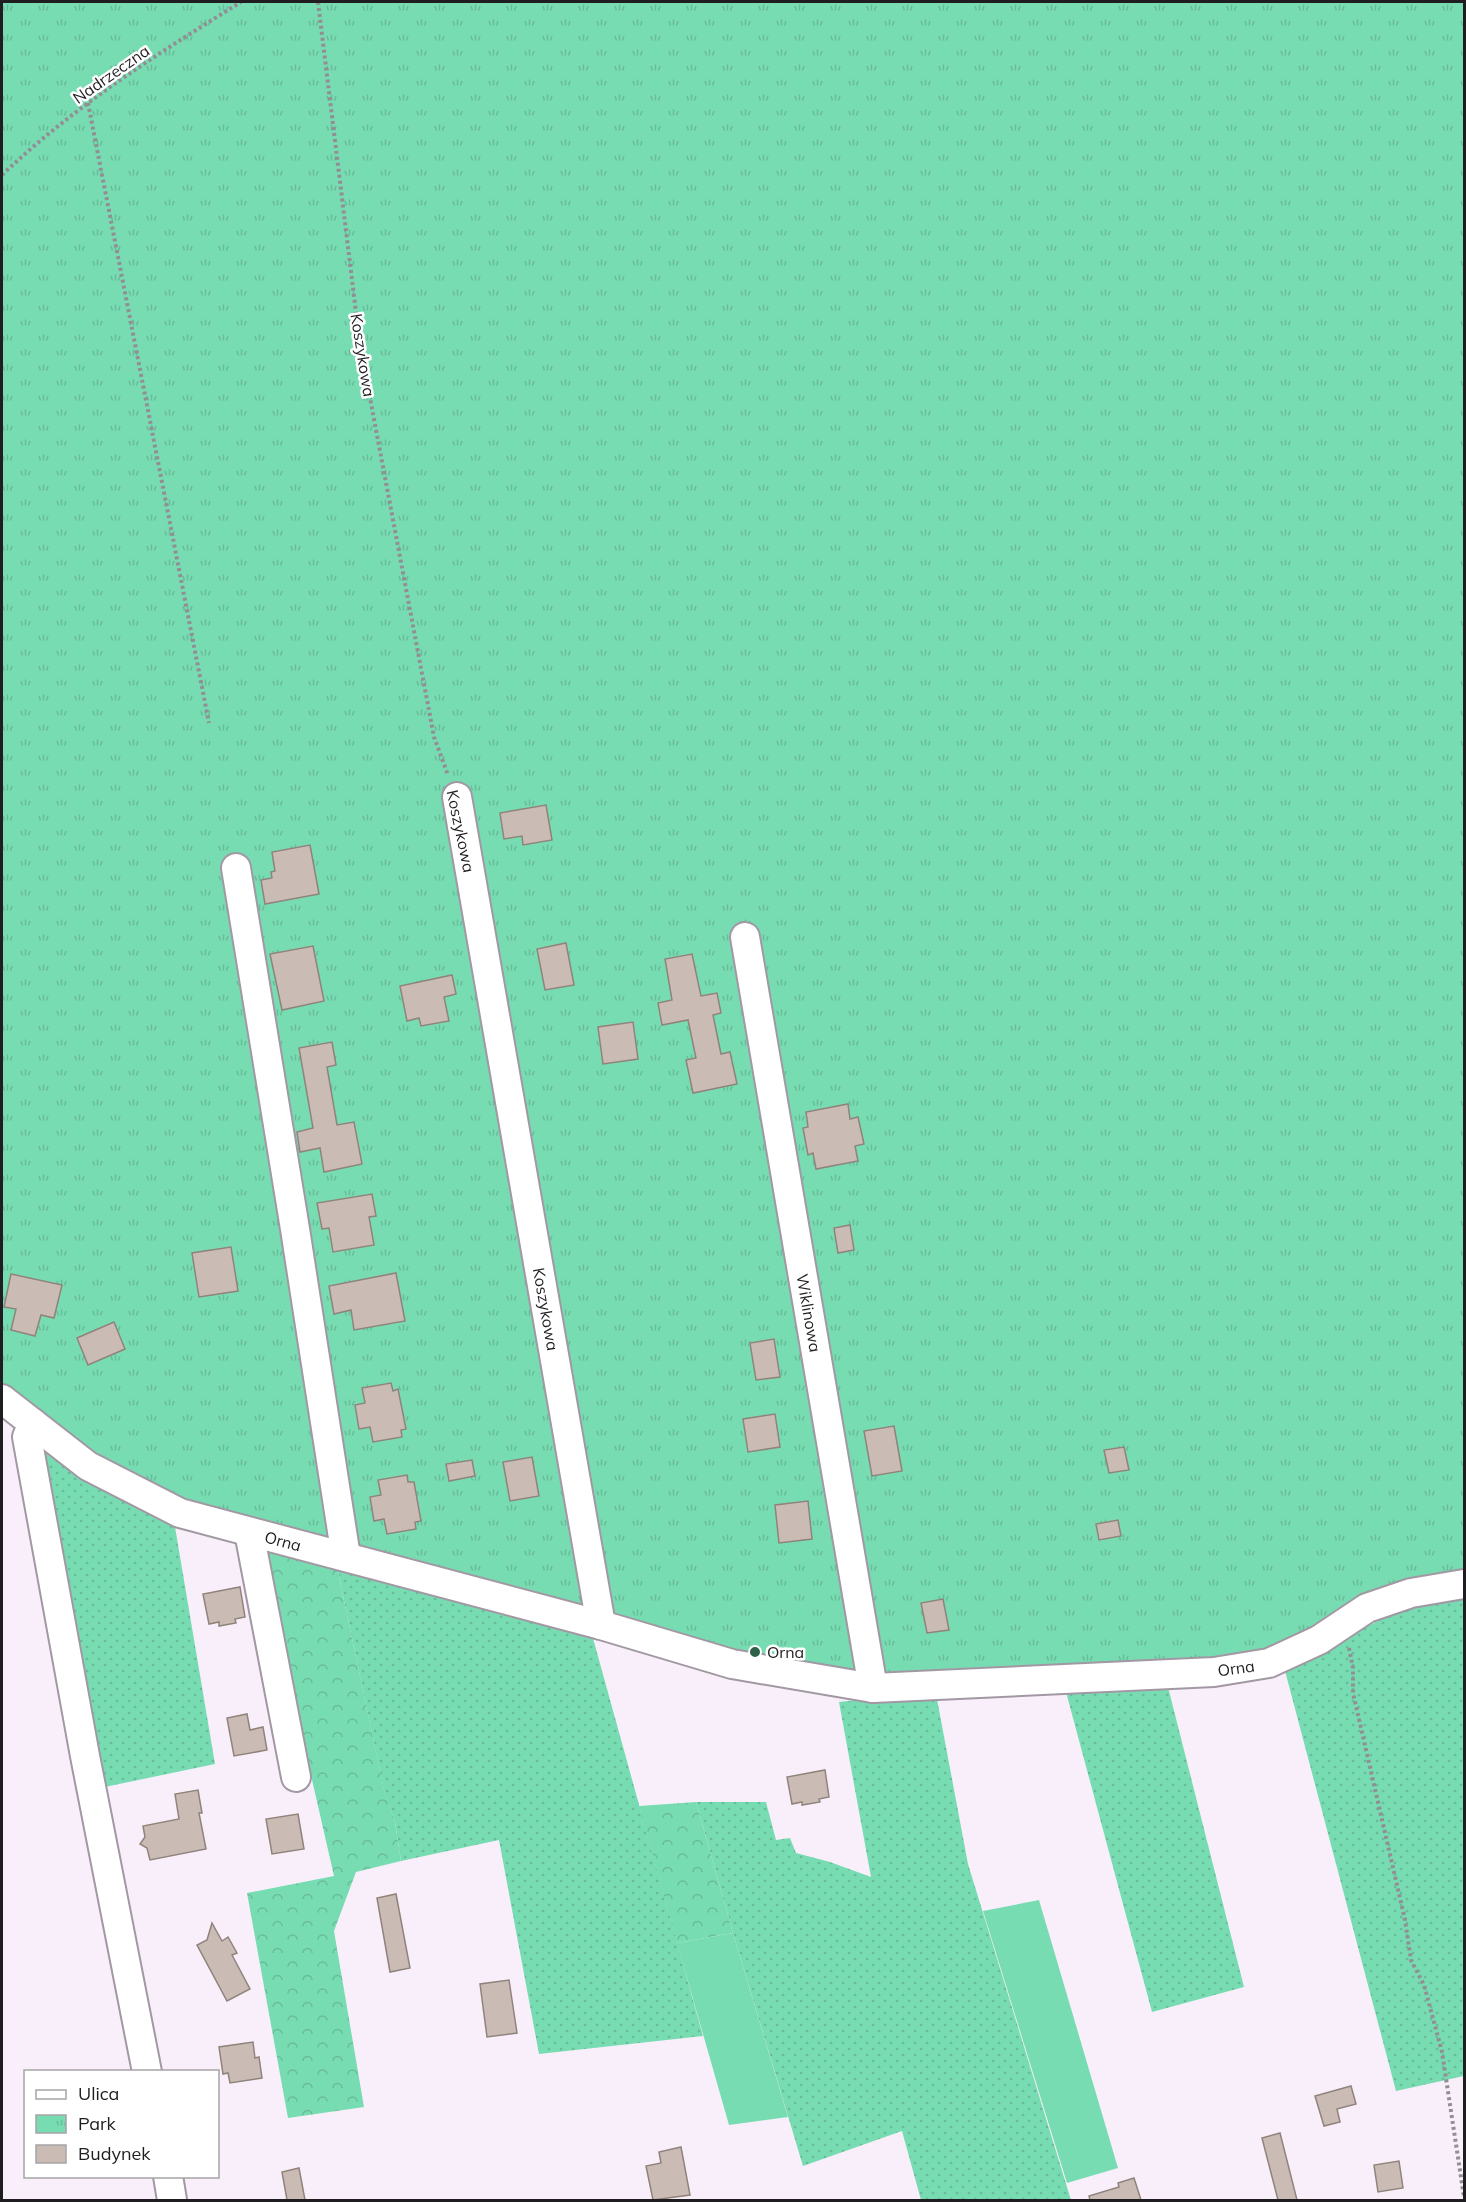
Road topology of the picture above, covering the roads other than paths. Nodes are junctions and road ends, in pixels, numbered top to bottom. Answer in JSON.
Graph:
{"nodes":[{"id":1,"x":457,"y":797,"type":"road end"},
{"id":2,"x":236,"y":868,"type":"dead end"},
{"id":3,"x":745,"y":937,"type":"dead end"},
{"id":4,"x":2,"y":1399,"type":"edge"},
{"id":5,"x":33,"y":1423,"type":"junction"},
{"id":6,"x":249,"y":1532,"type":"junction"},
{"id":7,"x":346,"y":1557,"type":"junction"},
{"id":8,"x":1464,"y":1584,"type":"edge"},
{"id":9,"x":601,"y":1625,"type":"junction"},
{"id":10,"x":873,"y":1688,"type":"junction"},
{"id":11,"x":296,"y":1777,"type":"dead end"},
{"id":12,"x":147,"y":2070,"type":"edge"},
{"id":13,"x":168,"y":2178,"type":"edge"},
{"id":14,"x":172,"y":2200,"type":"edge"}],
"edges":[{"from":1,"to":9,"type":"street","name":"Koszykowa"},
{"from":2,"to":7,"type":"street"},
{"from":3,"to":10,"type":"street","name":"Wiklinowa"},
{"from":4,"to":5,"type":"street","name":"Orna"},
{"from":5,"to":6,"type":"street","name":"Orna"},
{"from":5,"to":12,"type":"street"},
{"from":6,"to":7,"type":"street","name":"Orna"},
{"from":6,"to":11,"type":"street"},
{"from":7,"to":9,"type":"street","name":"Orna"},
{"from":8,"to":10,"type":"street","name":"Orna"},
{"from":9,"to":10,"type":"street","name":"Orna"},
{"from":13,"to":14,"type":"street"}]}
